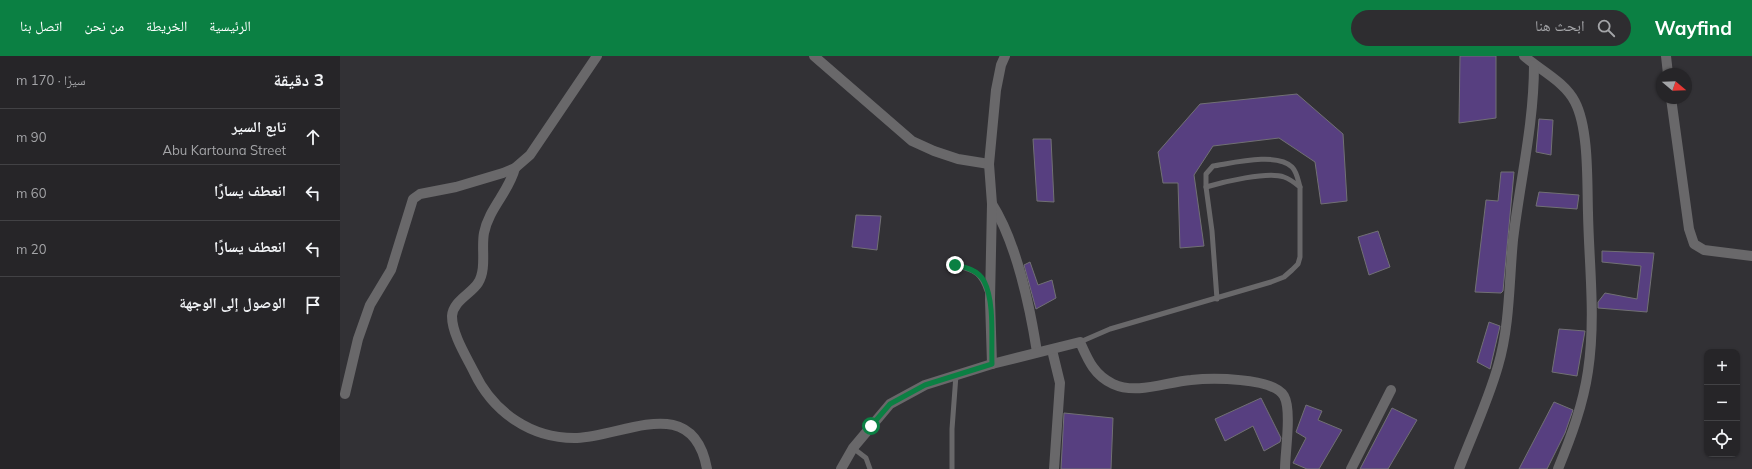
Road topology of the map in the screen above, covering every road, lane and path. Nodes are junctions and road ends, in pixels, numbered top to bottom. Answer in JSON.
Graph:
{"nodes":[{"id":1,"x":597,"y":56,"type":"edge"},
{"id":2,"x":814,"y":56,"type":"edge"},
{"id":3,"x":1006,"y":56,"type":"edge"},
{"id":4,"x":1524,"y":56,"type":"edge"},
{"id":5,"x":1666,"y":56,"type":"edge"},
{"id":6,"x":1534,"y":65,"type":"junction"},
{"id":7,"x":1667,"y":68,"type":"edge"},
{"id":8,"x":1672,"y":104,"type":"edge"},
{"id":9,"x":989,"y":164,"type":"junction"},
{"id":10,"x":515,"y":168,"type":"junction"},
{"id":11,"x":1206,"y":187,"type":"junction"},
{"id":12,"x":1300,"y":187,"type":"junction"},
{"id":13,"x":992,"y":204,"type":"junction"},
{"id":14,"x":1752,"y":256,"type":"edge"},
{"id":15,"x":949,"y":261,"type":"dead end"},
{"id":16,"x":1217,"y":299,"type":"junction"},
{"id":17,"x":990,"y":300,"type":"junction"},
{"id":18,"x":1080,"y":342,"type":"junction"},
{"id":19,"x":1052,"y":350,"type":"junction"},
{"id":20,"x":1037,"y":352,"type":"junction"},
{"id":21,"x":992,"y":364,"type":"junction"},
{"id":22,"x":956,"y":375,"type":"junction"},
{"id":23,"x":1391,"y":390,"type":"dead end"},
{"id":24,"x":345,"y":394,"type":"dead end"},
{"id":25,"x":853,"y":448,"type":"junction"},
{"id":26,"x":707,"y":469,"type":"edge"},
{"id":27,"x":840,"y":469,"type":"edge"},
{"id":28,"x":870,"y":469,"type":"edge"},
{"id":29,"x":952,"y":469,"type":"edge"},
{"id":30,"x":1054,"y":469,"type":"edge"},
{"id":31,"x":1285,"y":469,"type":"edge"},
{"id":32,"x":1351,"y":469,"type":"edge"},
{"id":33,"x":1460,"y":469,"type":"edge"},
{"id":34,"x":1558,"y":469,"type":"edge"}],
"edges":[{"from":1,"to":10,"type":"street"},
{"from":2,"to":9,"type":"street"},
{"from":3,"to":9,"type":"street"},
{"from":4,"to":6,"type":"street"},
{"from":5,"to":7,"type":"street"},
{"from":6,"to":33,"type":"street"},
{"from":6,"to":34,"type":"street"},
{"from":8,"to":14,"type":"street"},
{"from":9,"to":13,"type":"street"},
{"from":10,"to":24,"type":"street"},
{"from":10,"to":26,"type":"street"},
{"from":11,"to":12,"type":"lane"},
{"from":11,"to":12,"type":"lane"},
{"from":11,"to":16,"type":"lane"},
{"from":12,"to":16,"type":"lane"},
{"from":13,"to":17,"type":"street"},
{"from":13,"to":20,"type":"street"},
{"from":15,"to":17,"type":"lane"},
{"from":16,"to":18,"type":"lane"},
{"from":17,"to":21,"type":"street"},
{"from":18,"to":19,"type":"street"},
{"from":18,"to":31,"type":"street"},
{"from":19,"to":20,"type":"street"},
{"from":19,"to":30,"type":"street"},
{"from":20,"to":21,"type":"street"},
{"from":21,"to":22,"type":"street"},
{"from":22,"to":25,"type":"street"},
{"from":22,"to":29,"type":"lane"},
{"from":23,"to":32,"type":"street"},
{"from":25,"to":27,"type":"street"},
{"from":25,"to":28,"type":"lane"}]}
